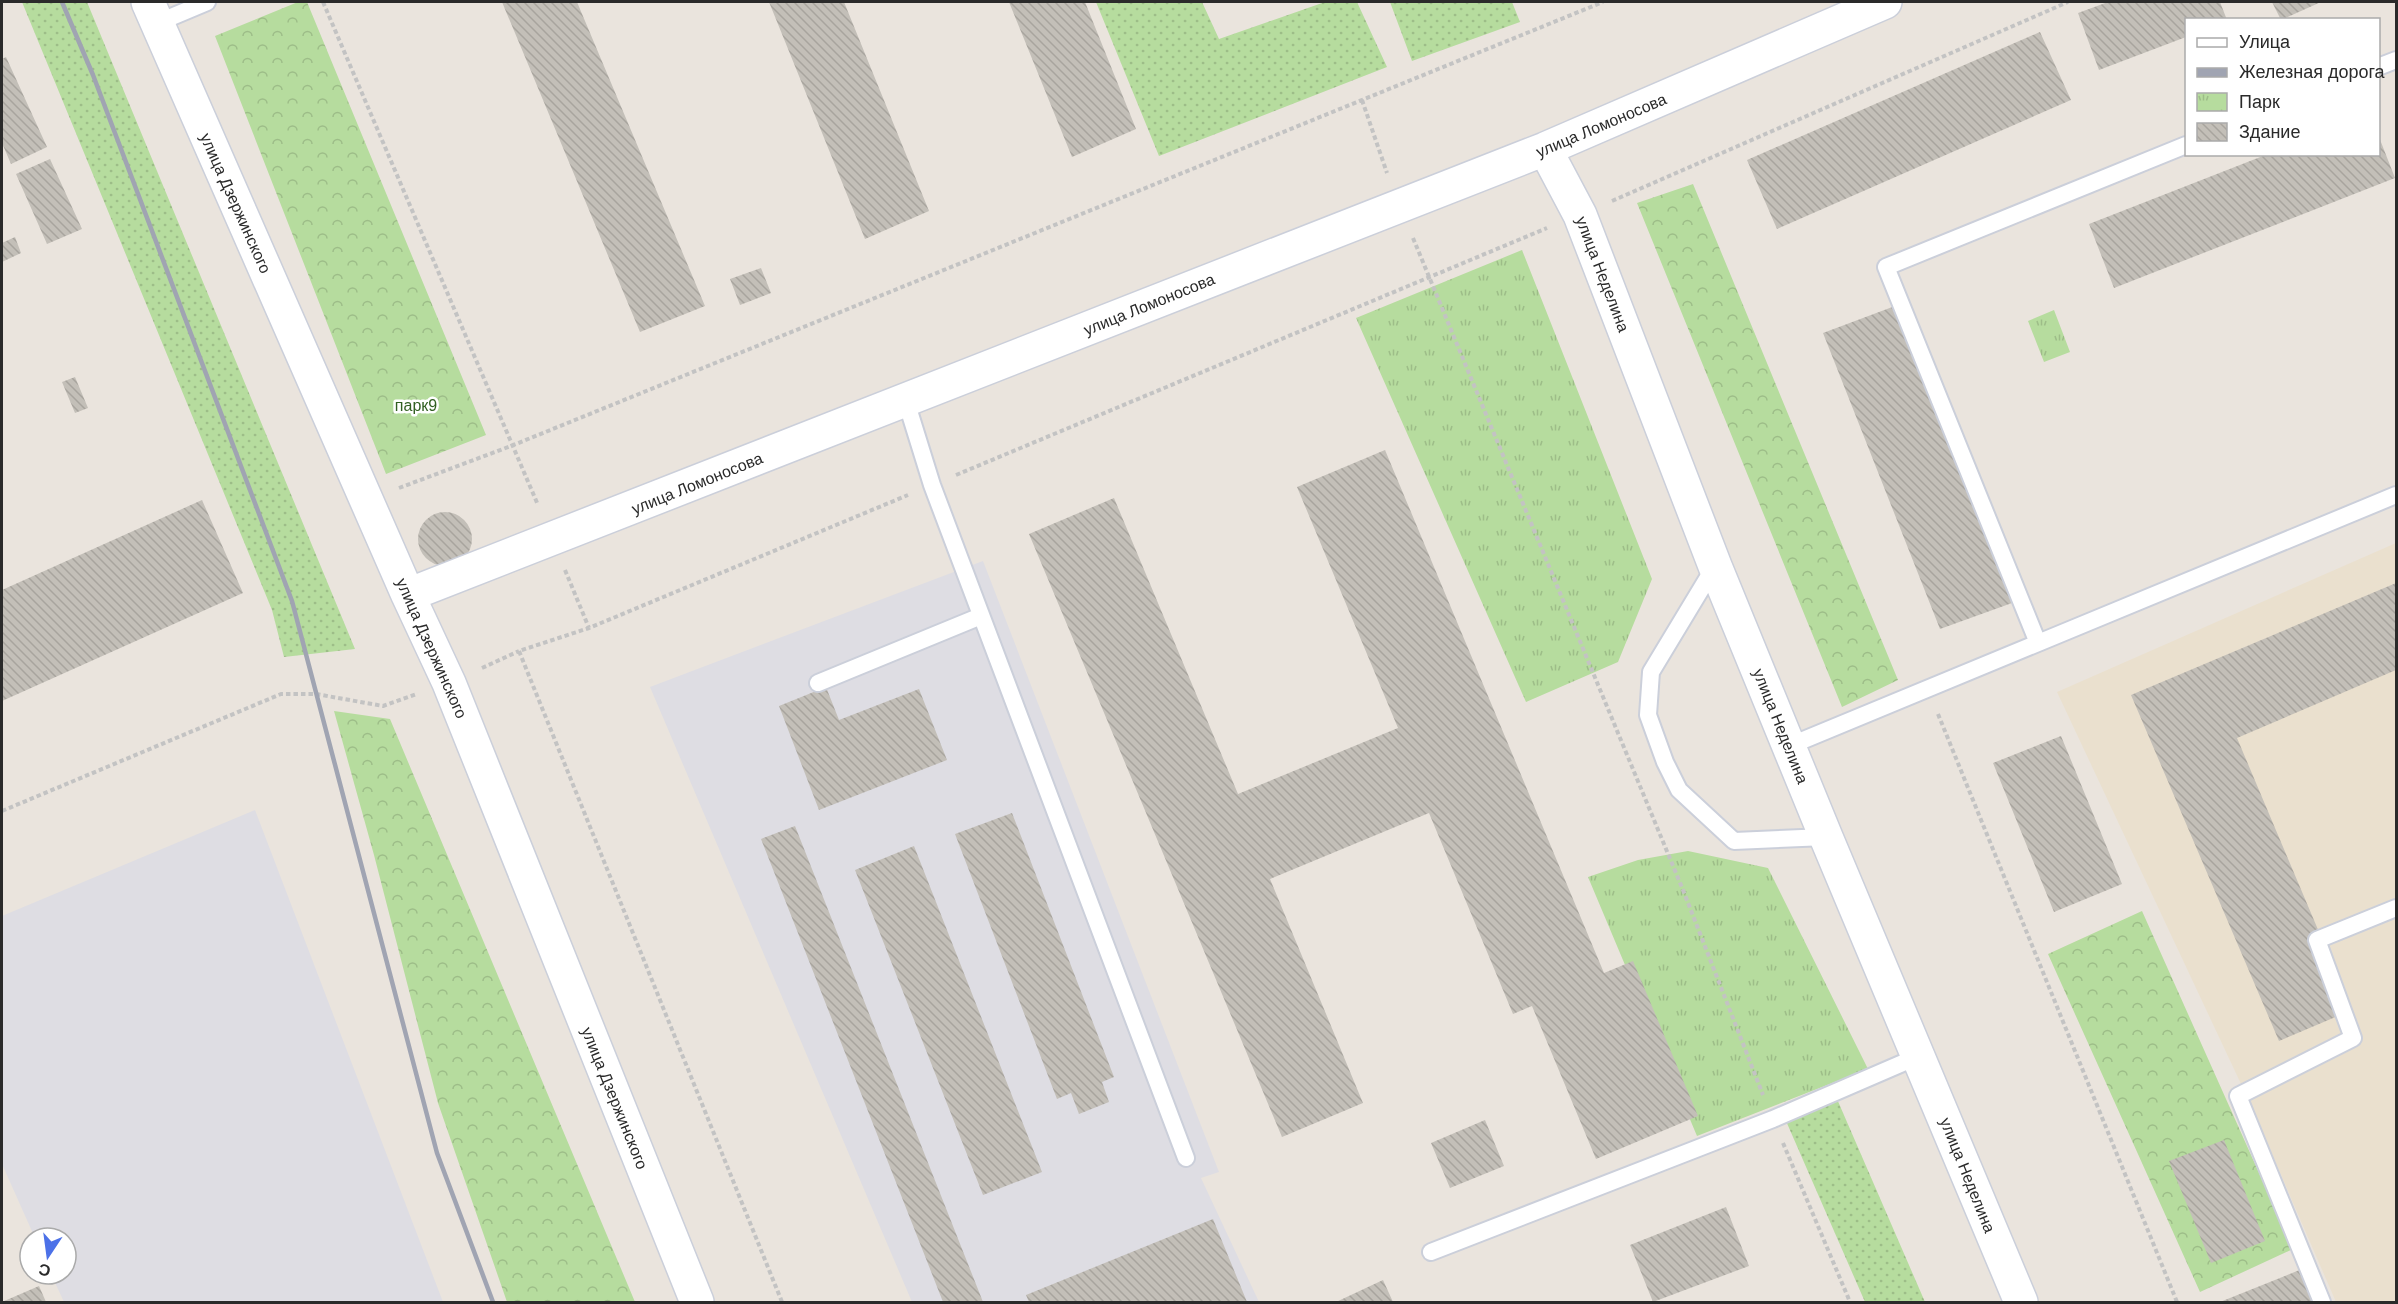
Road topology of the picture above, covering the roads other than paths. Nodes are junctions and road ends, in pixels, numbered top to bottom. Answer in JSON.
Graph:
{"nodes":[{"id":1,"x":207,"y":2,"type":"edge"},
{"id":2,"x":1885,"y":2,"type":"edge"},
{"id":3,"x":153,"y":12,"type":"edge"},
{"id":4,"x":2397,"y":60,"type":"edge"},
{"id":5,"x":2380,"y":67,"type":"edge"},
{"id":6,"x":2185,"y":146,"type":"edge"},
{"id":7,"x":1545,"y":149,"type":"junction"},
{"id":8,"x":906,"y":401,"type":"junction"},
{"id":9,"x":2397,"y":495,"type":"edge"},
{"id":10,"x":1715,"y":566,"type":"junction"},
{"id":11,"x":408,"y":595,"type":"junction"},
{"id":12,"x":981,"y":616,"type":"junction"},
{"id":13,"x":2038,"y":643,"type":"junction"},
{"id":14,"x":818,"y":683,"type":"dead end"},
{"id":15,"x":1789,"y":746,"type":"junction"},
{"id":16,"x":1826,"y":837,"type":"junction"},
{"id":17,"x":2397,"y":908,"type":"edge"},
{"id":18,"x":1919,"y":1056,"type":"junction"},
{"id":19,"x":1186,"y":1158,"type":"dead end"},
{"id":20,"x":1431,"y":1252,"type":"dead end"},
{"id":21,"x":697,"y":1302,"type":"edge"},
{"id":22,"x":2021,"y":1302,"type":"edge"},
{"id":23,"x":2322,"y":1302,"type":"edge"}],
"edges":[{"from":1,"to":3,"type":"lane"},
{"from":2,"to":7,"type":"street","name":"улица Ломоносова"},
{"from":3,"to":11,"type":"street","name":"улица Дзержинского"},
{"from":4,"to":5,"type":"lane"},
{"from":6,"to":13,"type":"lane"},
{"from":7,"to":8,"type":"street","name":"улица Ломоносова"},
{"from":7,"to":10,"type":"street","name":"улица Неделина"},
{"from":8,"to":11,"type":"street","name":"улица Ломоносова"},
{"from":8,"to":12,"type":"lane"},
{"from":9,"to":13,"type":"lane"},
{"from":10,"to":15,"type":"street","name":"улица Неделина"},
{"from":10,"to":16,"type":"lane"},
{"from":11,"to":21,"type":"street","name":"улица Дзержинского"},
{"from":12,"to":14,"type":"lane"},
{"from":12,"to":19,"type":"lane"},
{"from":13,"to":15,"type":"lane"},
{"from":15,"to":16,"type":"street","name":"улица Неделина"},
{"from":16,"to":18,"type":"street","name":"улица Неделина"},
{"from":17,"to":23,"type":"lane"},
{"from":18,"to":20,"type":"lane"},
{"from":18,"to":22,"type":"street","name":"улица Неделина"}]}
